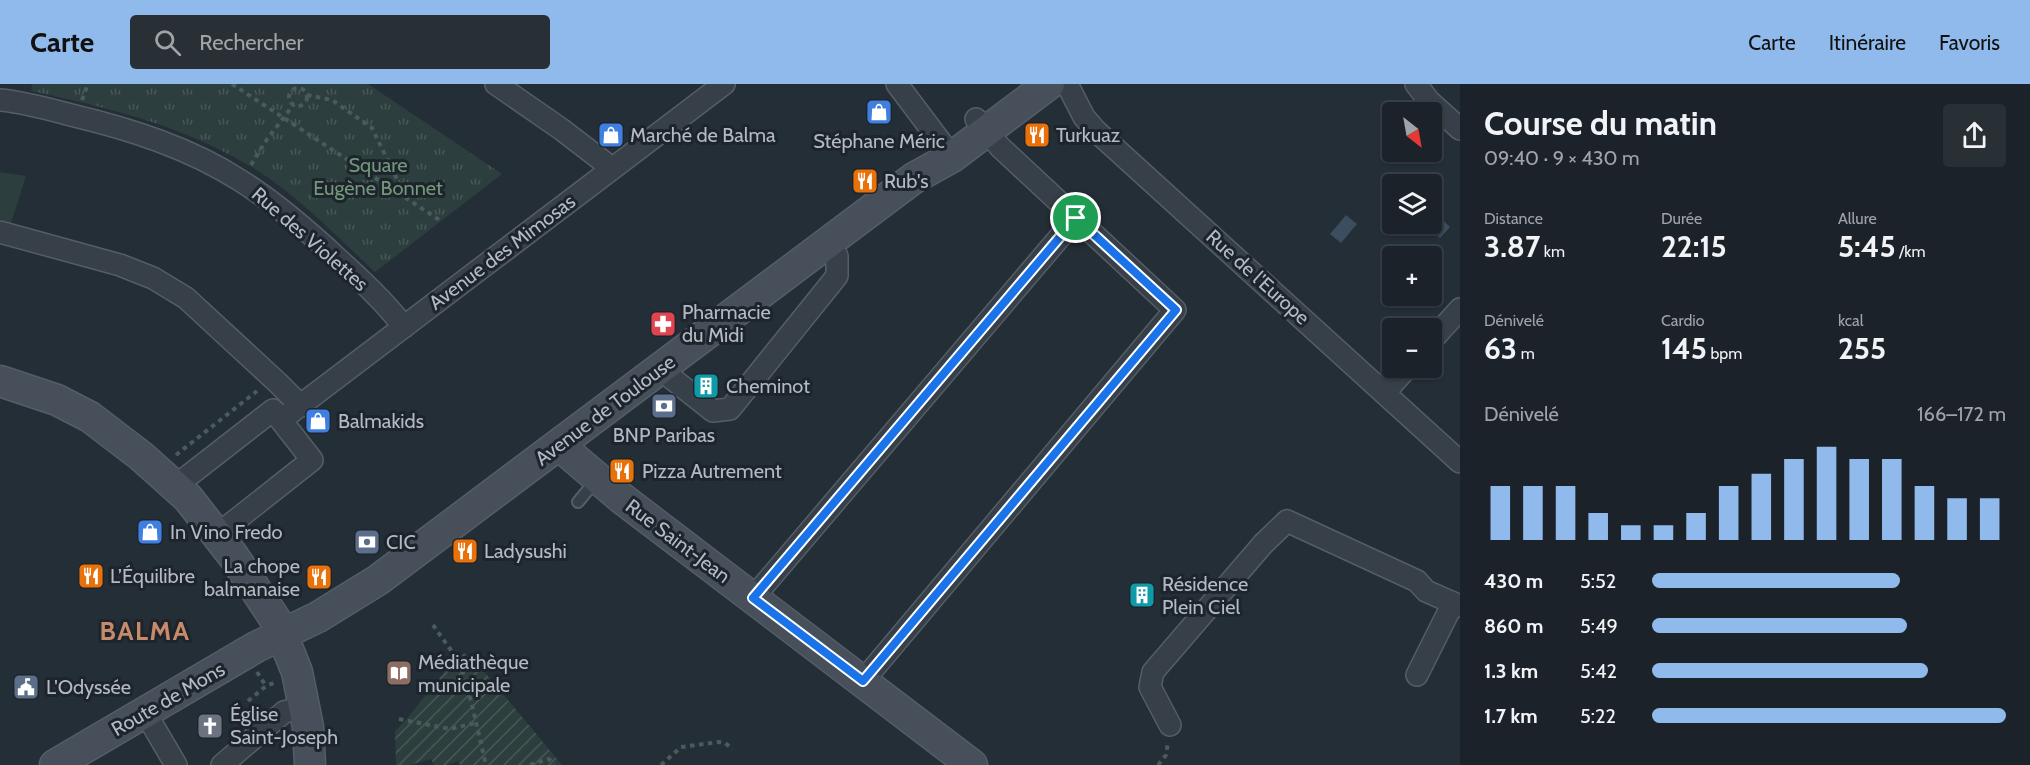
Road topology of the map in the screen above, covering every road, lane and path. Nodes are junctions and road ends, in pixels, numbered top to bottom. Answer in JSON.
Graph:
{"nodes":[{"id":1,"x":88,"y":84,"type":"edge"},
{"id":2,"x":232,"y":84,"type":"edge"},
{"id":3,"x":496,"y":84,"type":"edge"},
{"id":4,"x":724,"y":84,"type":"edge"},
{"id":5,"x":897,"y":84,"type":"edge"},
{"id":6,"x":1020,"y":84,"type":"edge"},
{"id":7,"x":1049,"y":84,"type":"edge"},
{"id":8,"x":1067,"y":84,"type":"edge"},
{"id":9,"x":1416,"y":84,"type":"edge"},
{"id":10,"x":294,"y":86,"type":"edge"},
{"id":11,"x":307,"y":94,"type":"junction"},
{"id":12,"x":83,"y":96,"type":"dead end"},
{"id":13,"x":0,"y":100,"type":"edge"},
{"id":14,"x":294,"y":104,"type":"junction"},
{"id":15,"x":283,"y":117,"type":"junction"},
{"id":16,"x":981,"y":126,"type":"junction"},
{"id":17,"x":1460,"y":129,"type":"edge"},
{"id":18,"x":947,"y":150,"type":"junction"},
{"id":19,"x":250,"y":167,"type":"dead end"},
{"id":20,"x":610,"y":170,"type":"junction"},
{"id":21,"x":405,"y":196,"type":"junction"},
{"id":22,"x":1076,"y":218,"type":"junction"},
{"id":23,"x":441,"y":221,"type":"dead end"},
{"id":24,"x":0,"y":232,"type":"edge"},
{"id":25,"x":828,"y":243,"type":"junction"},
{"id":26,"x":1460,"y":309,"type":"edge"},
{"id":27,"x":404,"y":327,"type":"junction"},
{"id":28,"x":1442,"y":329,"type":"edge"},
{"id":29,"x":660,"y":369,"type":"junction"},
{"id":30,"x":1398,"y":378,"type":"edge"},
{"id":31,"x":0,"y":381,"type":"edge"},
{"id":32,"x":278,"y":383,"type":"junction"},
{"id":33,"x":1385,"y":392,"type":"junction"},
{"id":34,"x":300,"y":406,"type":"junction"},
{"id":35,"x":281,"y":420,"type":"junction"},
{"id":36,"x":561,"y":443,"type":"junction"},
{"id":37,"x":1460,"y":462,"type":"edge"},
{"id":38,"x":598,"y":478,"type":"junction"},
{"id":39,"x":167,"y":480,"type":"junction"},
{"id":40,"x":578,"y":502,"type":"dead end"},
{"id":41,"x":217,"y":535,"type":"junction"},
{"id":42,"x":753,"y":598,"type":"junction"},
{"id":43,"x":1456,"y":604,"type":"edge"},
{"id":44,"x":433,"y":625,"type":"dead end"},
{"id":45,"x":283,"y":636,"type":"junction"},
{"id":46,"x":1417,"y":675,"type":"dead end"},
{"id":47,"x":863,"y":681,"type":"junction"},
{"id":48,"x":267,"y":686,"type":"dead end"},
{"id":49,"x":248,"y":701,"type":"dead end"},
{"id":50,"x":305,"y":707,"type":"junction"},
{"id":51,"x":145,"y":712,"type":"junction"},
{"id":52,"x":399,"y":719,"type":"dead end"},
{"id":53,"x":476,"y":723,"type":"junction"},
{"id":54,"x":1170,"y":725,"type":"dead end"},
{"id":55,"x":733,"y":749,"type":"dead end"},
{"id":56,"x":1166,"y":755,"type":"dead end"},
{"id":57,"x":55,"y":765,"type":"edge"},
{"id":58,"x":176,"y":765,"type":"edge"},
{"id":59,"x":222,"y":765,"type":"edge"},
{"id":60,"x":310,"y":765,"type":"edge"},
{"id":61,"x":486,"y":765,"type":"edge"},
{"id":62,"x":530,"y":765,"type":"edge"},
{"id":63,"x":554,"y":765,"type":"edge"},
{"id":64,"x":661,"y":765,"type":"edge"},
{"id":65,"x":972,"y":765,"type":"edge"},
{"id":66,"x":1158,"y":765,"type":"edge"}],
"edges":[{"from":1,"to":12,"type":"path"},
{"from":2,"to":15,"type":"path"},
{"from":3,"to":20,"type":"street"},
{"from":4,"to":20,"type":"street","name":"Avenue des Mimosas"},
{"from":5,"to":18,"type":"street"},
{"from":6,"to":16,"type":"main road","name":"Avenue de Toulouse"},
{"from":7,"to":16,"type":"main road","name":"Avenue de Toulouse"},
{"from":8,"to":33,"type":"street","name":"Rue de l'Europe"},
{"from":9,"to":17,"type":"street"},
{"from":10,"to":11,"type":"path"},
{"from":10,"to":14,"type":"path"},
{"from":11,"to":14,"type":"path"},
{"from":11,"to":21,"type":"path"},
{"from":13,"to":27,"type":"street","name":"Rue des Violettes"},
{"from":14,"to":15,"type":"path"},
{"from":15,"to":19,"type":"path"},
{"from":15,"to":21,"type":"path"},
{"from":16,"to":18,"type":"main road","name":"Avenue de Toulouse"},
{"from":16,"to":22,"type":"street"},
{"from":18,"to":25,"type":"main road","name":"Avenue de Toulouse"},
{"from":20,"to":27,"type":"street","name":"Avenue des Mimosas"},
{"from":21,"to":23,"type":"path"},
{"from":22,"to":42,"type":"street"},
{"from":22,"to":47,"type":"street"},
{"from":24,"to":32,"type":"street"},
{"from":25,"to":29,"type":"main road","name":"Avenue de Toulouse"},
{"from":25,"to":29,"type":"street"},
{"from":26,"to":28,"type":"street"},
{"from":27,"to":34,"type":"street","name":"Avenue des Mimosas"},
{"from":29,"to":36,"type":"main road","name":"Avenue de Toulouse"},
{"from":30,"to":33,"type":"street"},
{"from":31,"to":39,"type":"main road"},
{"from":32,"to":34,"type":"street"},
{"from":32,"to":39,"type":"path"},
{"from":33,"to":37,"type":"street","name":"Rue de l'Europe"},
{"from":34,"to":35,"type":"street","name":"Avenue des Mimosas"},
{"from":35,"to":39,"type":"street"},
{"from":35,"to":41,"type":"street"},
{"from":36,"to":38,"type":"main road","name":"Rue Saint-Jean"},
{"from":36,"to":45,"type":"main road","name":"Avenue de Toulouse"},
{"from":38,"to":40,"type":"lane"},
{"from":38,"to":42,"type":"main road","name":"Rue Saint-Jean"},
{"from":39,"to":41,"type":"main road"},
{"from":41,"to":45,"type":"main road"},
{"from":42,"to":47,"type":"main road","name":"Rue Saint-Jean"},
{"from":43,"to":46,"type":"street"},
{"from":43,"to":54,"type":"street"},
{"from":44,"to":53,"type":"path"},
{"from":45,"to":50,"type":"main road"},
{"from":45,"to":51,"type":"main road","name":"Route de Mons"},
{"from":47,"to":65,"type":"main road","name":"Rue Saint-Jean"},
{"from":48,"to":49,"type":"path"},
{"from":50,"to":59,"type":"street"},
{"from":50,"to":60,"type":"main road"},
{"from":51,"to":57,"type":"main road","name":"Route de Mons"},
{"from":51,"to":58,"type":"street"},
{"from":52,"to":53,"type":"path"},
{"from":53,"to":61,"type":"path"},
{"from":55,"to":64,"type":"path"},
{"from":56,"to":66,"type":"path"},
{"from":62,"to":63,"type":"path"}]}
